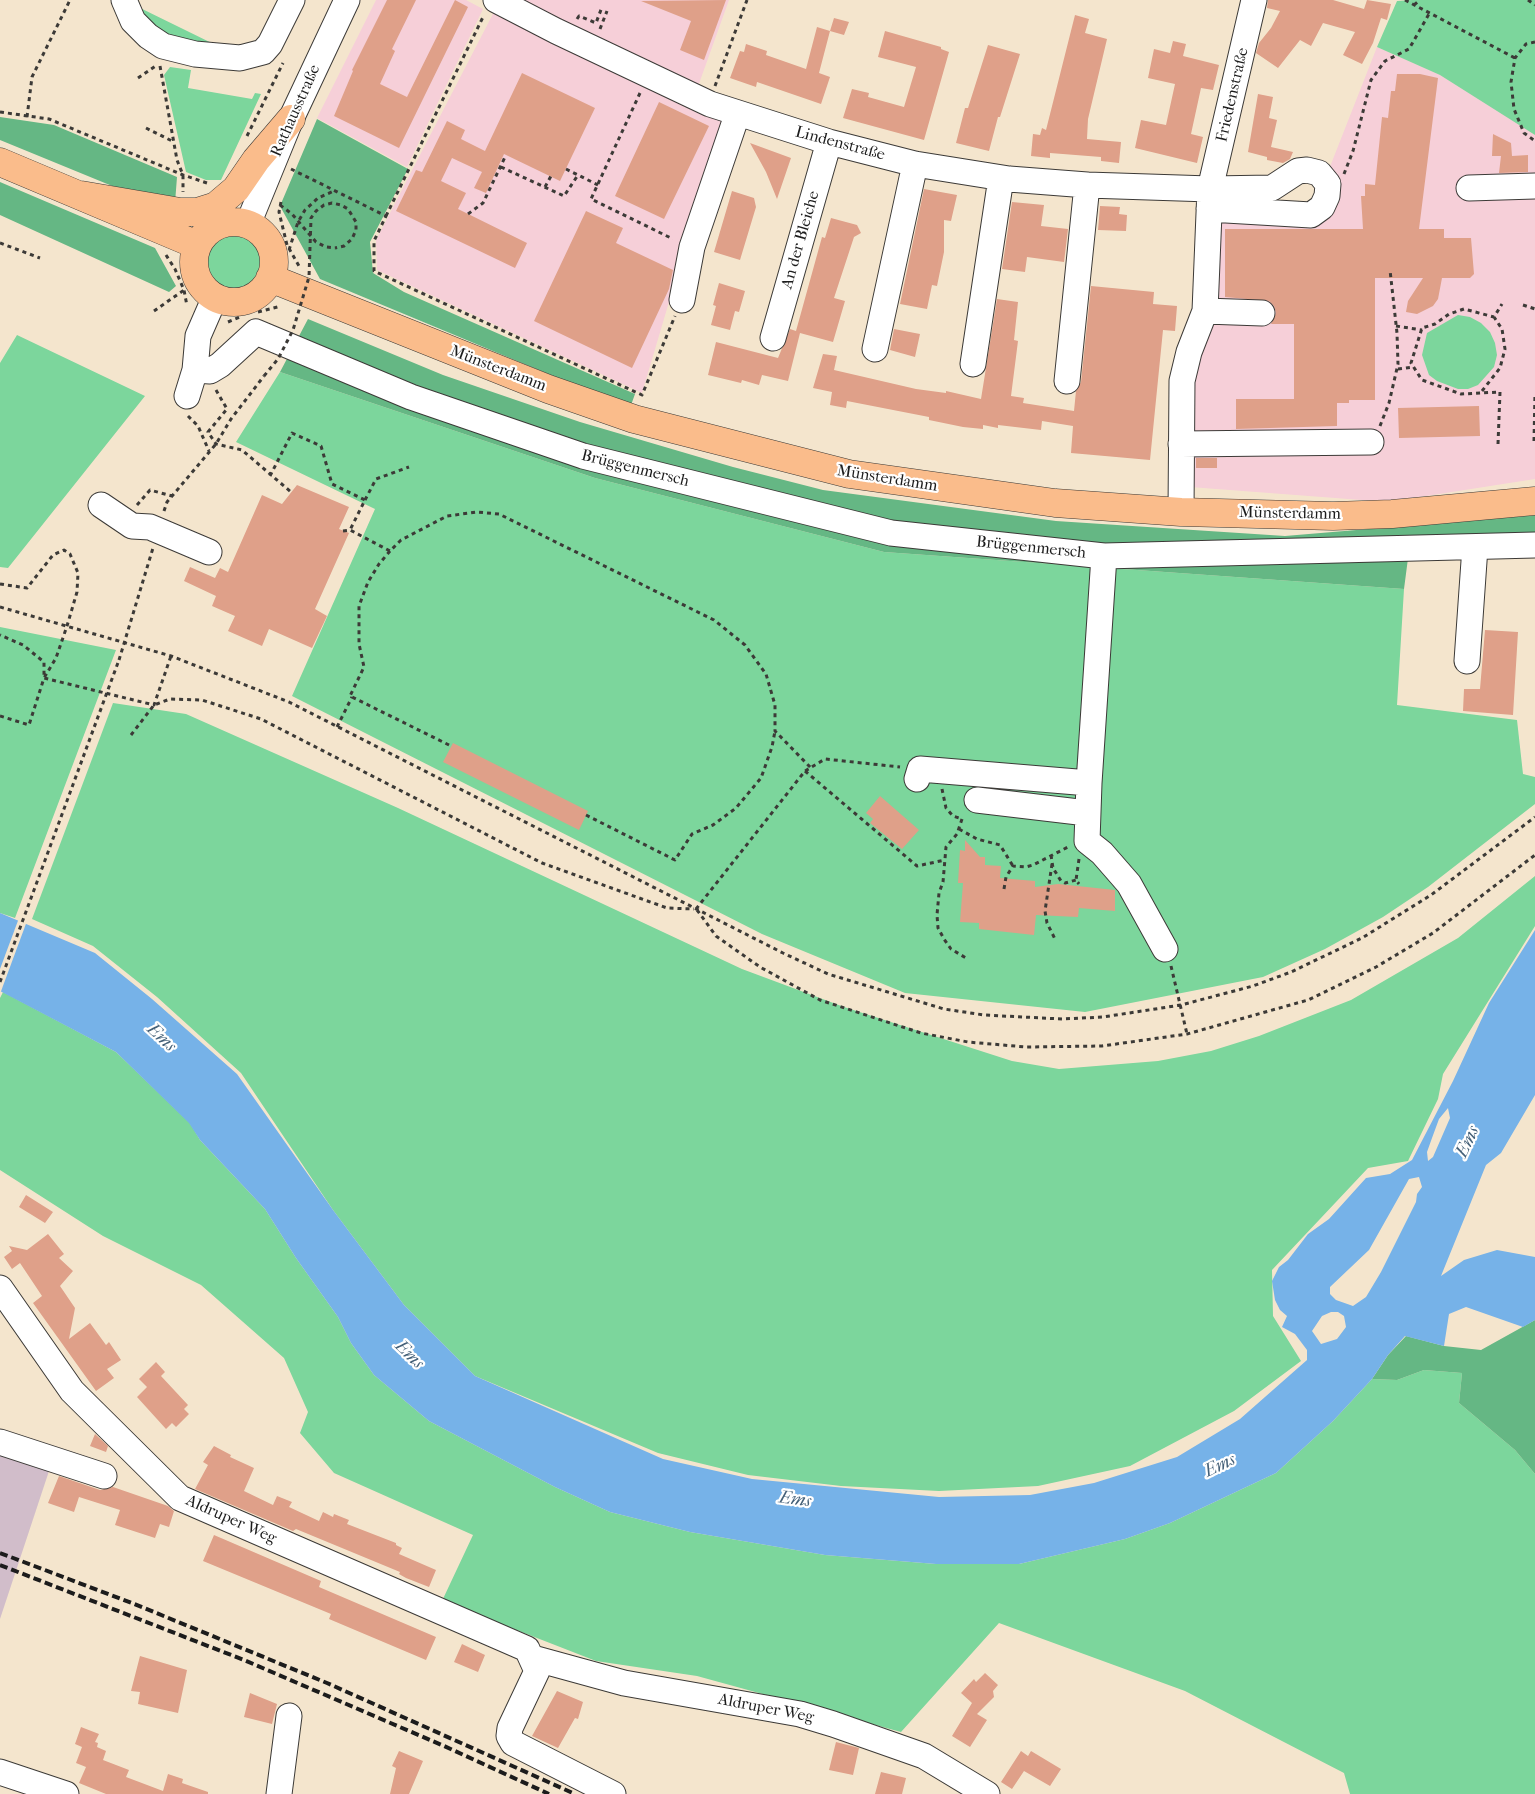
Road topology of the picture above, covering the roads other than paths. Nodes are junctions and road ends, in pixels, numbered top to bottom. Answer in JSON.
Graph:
{"nodes":[{"id":1,"x":124,"y":0,"type":"edge"},
{"id":2,"x":292,"y":0,"type":"edge"},
{"id":3,"x":347,"y":0,"type":"edge"},
{"id":4,"x":1254,"y":0,"type":"edge"},
{"id":5,"x":492,"y":4,"type":"edge"},
{"id":6,"x":739,"y":116,"type":"junction"},
{"id":7,"x":291,"y":119,"type":"junction"},
{"id":8,"x":829,"y":142,"type":"junction"},
{"id":9,"x":0,"y":162,"type":"edge"},
{"id":10,"x":915,"y":164,"type":"junction"},
{"id":11,"x":1001,"y":178,"type":"junction"},
{"id":12,"x":1086,"y":186,"type":"junction"},
{"id":13,"x":1535,"y":186,"type":"edge"},
{"id":14,"x":1469,"y":188,"type":"dead end"},
{"id":15,"x":81,"y":195,"type":"junction"},
{"id":16,"x":1210,"y":199,"type":"junction"},
{"id":17,"x":248,"y":224,"type":"junction"},
{"id":18,"x":197,"y":245,"type":"junction"},
{"id":19,"x":270,"y":278,"type":"junction"},
{"id":20,"x":215,"y":297,"type":"junction"},
{"id":21,"x":682,"y":300,"type":"road end"},
{"id":22,"x":1205,"y":311,"type":"junction"},
{"id":23,"x":1262,"y":313,"type":"dead end"},
{"id":24,"x":773,"y":338,"type":"dead end"},
{"id":25,"x":875,"y":349,"type":"dead end"},
{"id":26,"x":973,"y":364,"type":"dead end"},
{"id":27,"x":202,"y":370,"type":"junction"},
{"id":28,"x":1067,"y":381,"type":"dead end"},
{"id":29,"x":187,"y":396,"type":"dead end"},
{"id":30,"x":1371,"y":442,"type":"road end"},
{"id":31,"x":1181,"y":444,"type":"junction"},
{"id":32,"x":1535,"y":501,"type":"edge"},
{"id":33,"x":101,"y":505,"type":"dead end"},
{"id":34,"x":1181,"y":512,"type":"junction"},
{"id":35,"x":1535,"y":545,"type":"edge"},
{"id":36,"x":1475,"y":547,"type":"junction"},
{"id":37,"x":208,"y":552,"type":"dead end"},
{"id":38,"x":1104,"y":556,"type":"junction"},
{"id":39,"x":1468,"y":661,"type":"dead end"},
{"id":40,"x":925,"y":773,"type":"road end"},
{"id":41,"x":1089,"y":783,"type":"junction"},
{"id":42,"x":969,"y":812,"type":"road end"},
{"id":43,"x":1087,"y":813,"type":"junction"},
{"id":44,"x":1165,"y":949,"type":"road end"},
{"id":45,"x":0,"y":1288,"type":"edge"},
{"id":46,"x":0,"y":1442,"type":"edge"},
{"id":47,"x":104,"y":1476,"type":"dead end"},
{"id":48,"x":533,"y":1658,"type":"junction"},
{"id":49,"x":289,"y":1716,"type":"dead end"},
{"id":50,"x":0,"y":1772,"type":"edge"},
{"id":51,"x":66,"y":1794,"type":"edge"},
{"id":52,"x":279,"y":1794,"type":"edge"},
{"id":53,"x":613,"y":1794,"type":"edge"},
{"id":54,"x":987,"y":1794,"type":"edge"}],
"edges":[{"from":1,"to":2,"type":"street"},
{"from":3,"to":7,"type":"street","name":"Rathausstraße"},
{"from":4,"to":16,"type":"street","name":"Friedenstraße"},
{"from":5,"to":6,"type":"street","name":"Lindenstraße"},
{"from":6,"to":8,"type":"street","name":"Lindenstraße"},
{"from":6,"to":21,"type":"street"},
{"from":7,"to":15,"type":"main road"},
{"from":7,"to":17,"type":"street","name":"Rathausstraße"},
{"from":8,"to":10,"type":"street","name":"Lindenstraße"},
{"from":8,"to":24,"type":"street","name":"An der Bleiche"},
{"from":9,"to":15,"type":"main road"},
{"from":10,"to":11,"type":"street","name":"Lindenstraße"},
{"from":10,"to":25,"type":"street"},
{"from":11,"to":12,"type":"street","name":"Lindenstraße"},
{"from":11,"to":26,"type":"street"},
{"from":12,"to":16,"type":"street","name":"Lindenstraße"},
{"from":12,"to":28,"type":"street"},
{"from":13,"to":14,"type":"street"},
{"from":15,"to":18,"type":"main road"},
{"from":16,"to":16,"type":"street"},
{"from":16,"to":22,"type":"street","name":"Friedenstraße"},
{"from":17,"to":18,"type":"main road"},
{"from":17,"to":19,"type":"main road"},
{"from":18,"to":20,"type":"main road"},
{"from":19,"to":20,"type":"main road"},
{"from":19,"to":34,"type":"main road","name":"Münsterdamm"},
{"from":20,"to":27,"type":"street"},
{"from":22,"to":23,"type":"street"},
{"from":22,"to":31,"type":"street","name":"Friedenstraße"},
{"from":27,"to":29,"type":"street"},
{"from":27,"to":38,"type":"street","name":"Brüggenmersch"},
{"from":30,"to":31,"type":"street"},
{"from":31,"to":34,"type":"street","name":"Friedenstraße"},
{"from":32,"to":34,"type":"main road","name":"Münsterdamm"},
{"from":33,"to":37,"type":"street"},
{"from":35,"to":36,"type":"street","name":"Brüggenmersch"},
{"from":36,"to":38,"type":"street","name":"Brüggenmersch"},
{"from":36,"to":39,"type":"street"},
{"from":38,"to":41,"type":"street","name":"Brüggenmersch"},
{"from":40,"to":41,"type":"street"},
{"from":41,"to":43,"type":"street","name":"Brüggenmersch"},
{"from":42,"to":43,"type":"street"},
{"from":43,"to":44,"type":"street","name":"Brüggenmersch"},
{"from":45,"to":48,"type":"street","name":"Aldruper Weg"},
{"from":46,"to":47,"type":"street"},
{"from":48,"to":53,"type":"street"},
{"from":48,"to":54,"type":"street","name":"Aldruper Weg"},
{"from":49,"to":52,"type":"street"},
{"from":50,"to":51,"type":"street"}]}
